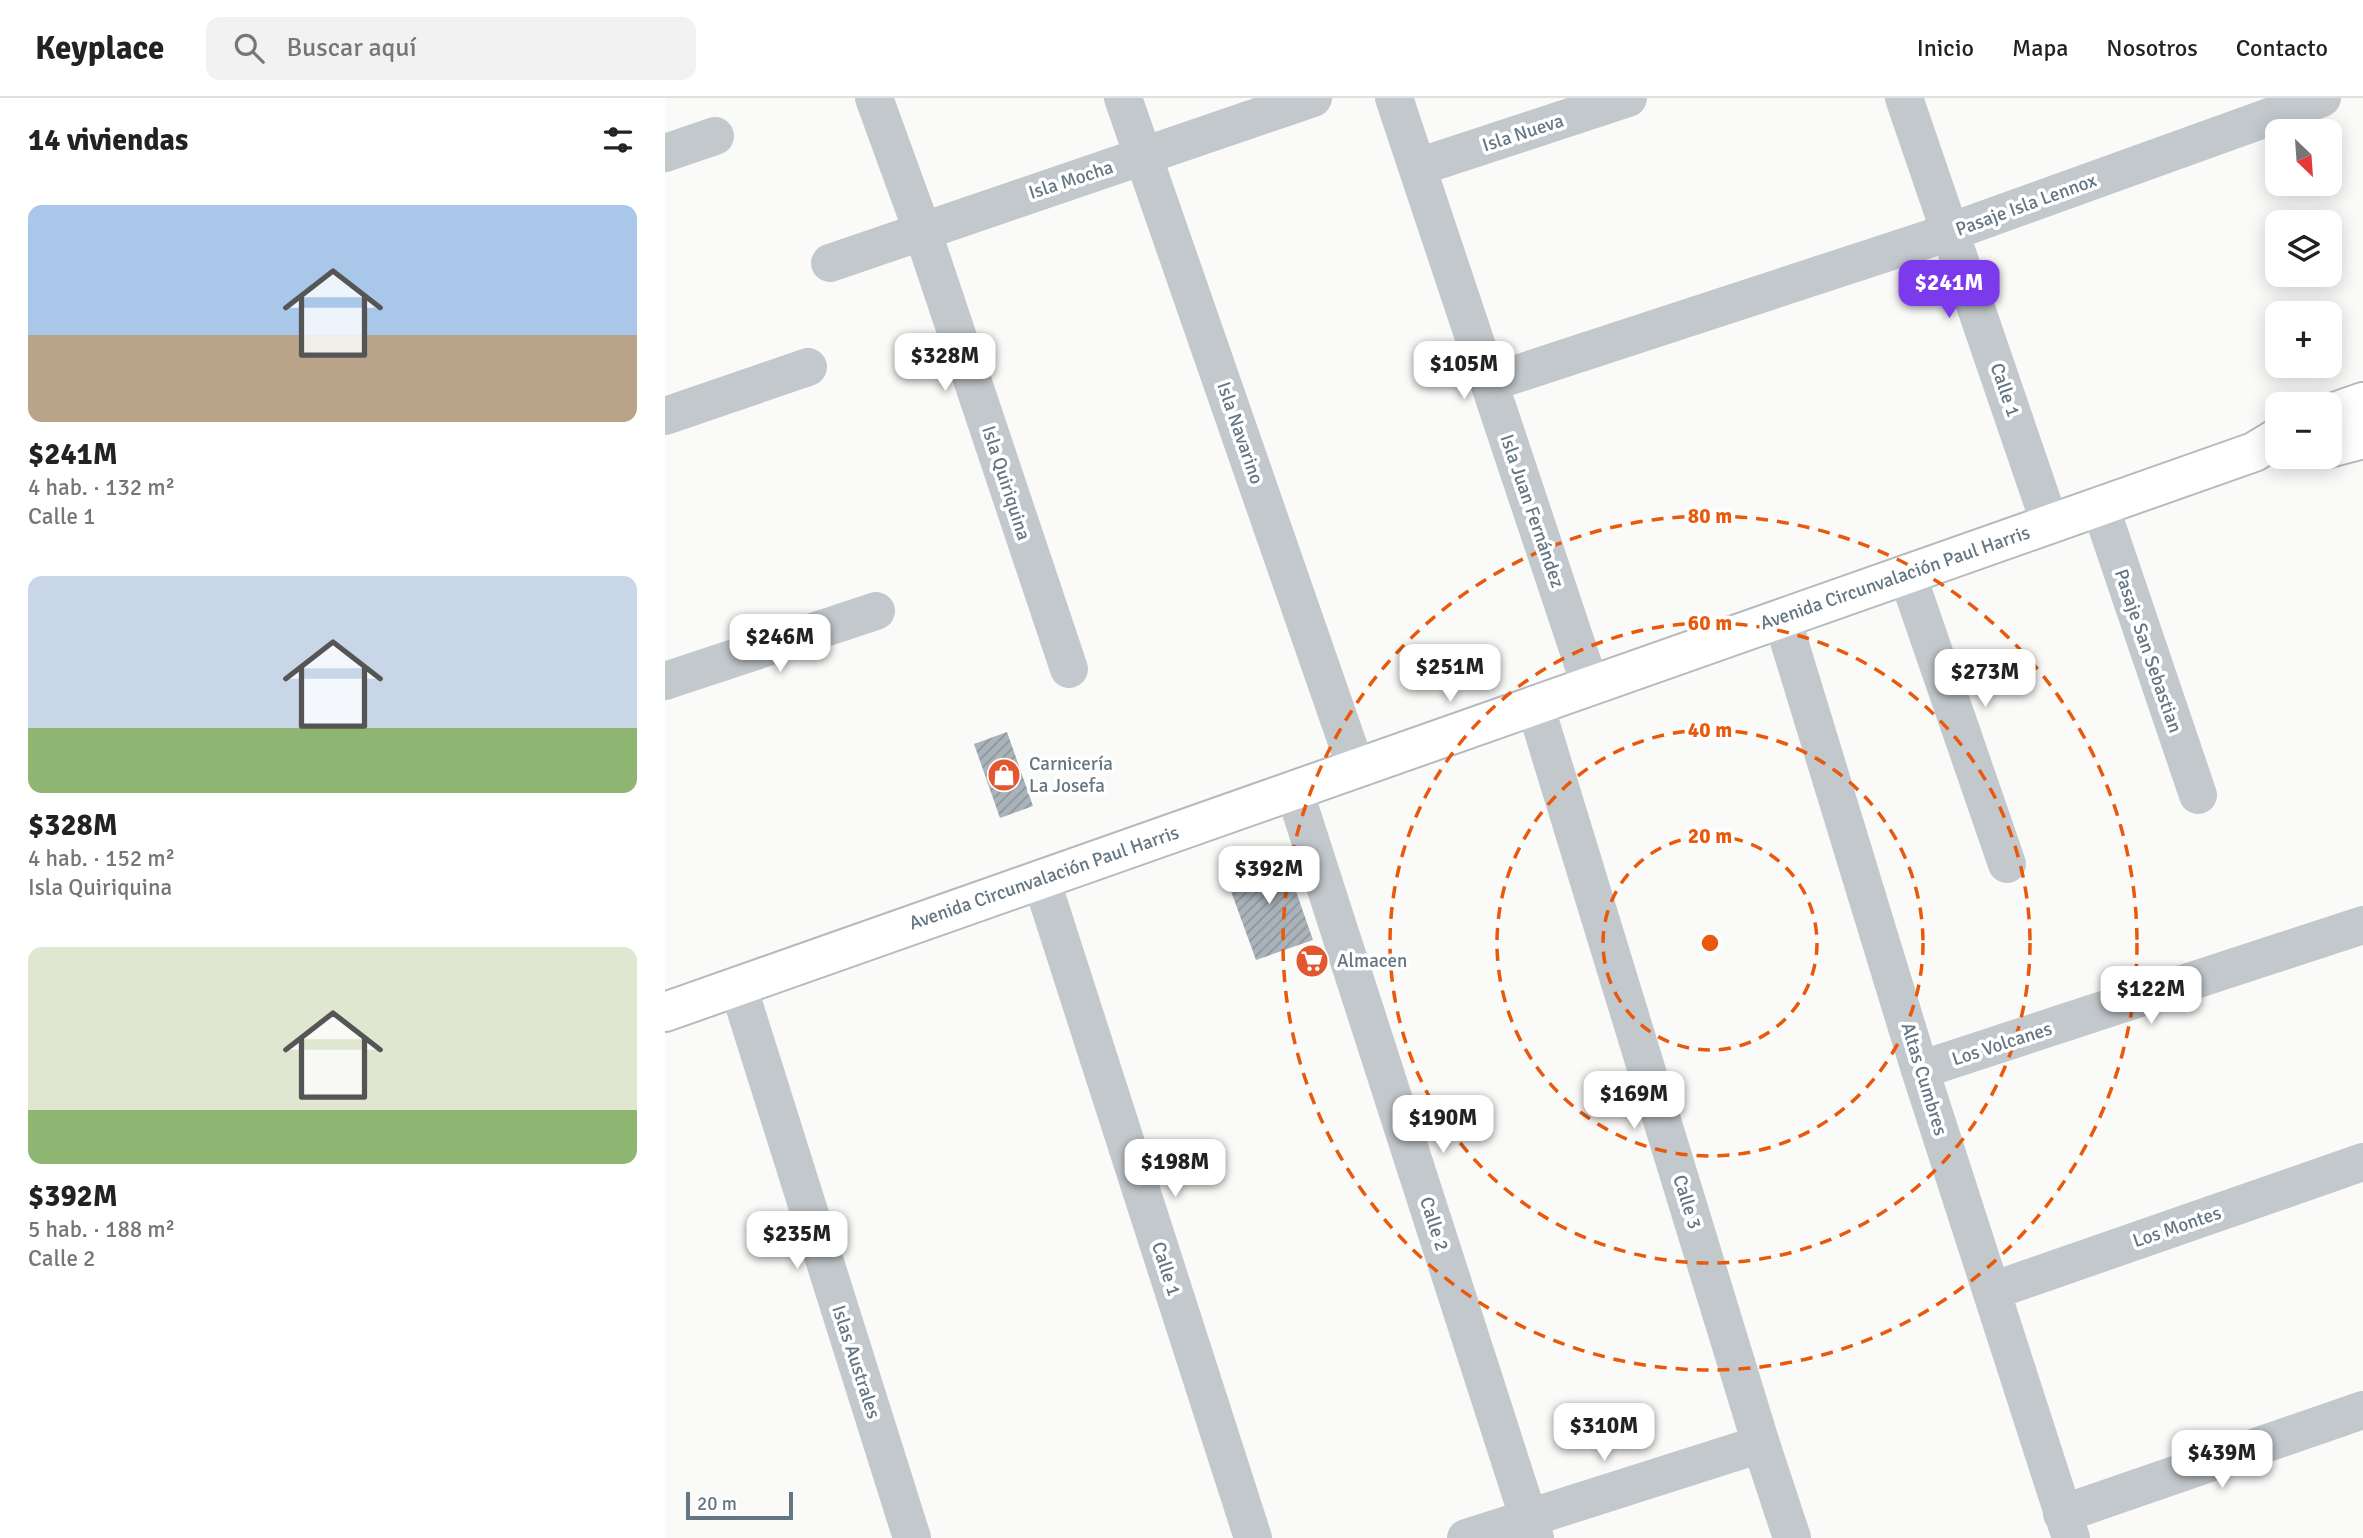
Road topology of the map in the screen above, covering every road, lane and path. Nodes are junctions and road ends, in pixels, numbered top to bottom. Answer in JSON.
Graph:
{"nodes":[{"id":1,"x":874,"y":98,"type":"edge"},
{"id":2,"x":1123,"y":98,"type":"edge"},
{"id":3,"x":1313,"y":98,"type":"edge"},
{"id":4,"x":1394,"y":98,"type":"edge"},
{"id":5,"x":1628,"y":98,"type":"edge"},
{"id":6,"x":1904,"y":98,"type":"edge"},
{"id":7,"x":2322,"y":98,"type":"edge"},
{"id":8,"x":715,"y":136,"type":"dead end"},
{"id":9,"x":665,"y":153,"type":"edge"},
{"id":10,"x":1143,"y":156,"type":"junction"},
{"id":11,"x":1417,"y":167,"type":"junction"},
{"id":12,"x":922,"y":230,"type":"junction"},
{"id":13,"x":1950,"y":232,"type":"junction"},
{"id":14,"x":830,"y":263,"type":"dead end"},
{"id":15,"x":809,"y":367,"type":"dead end"},
{"id":16,"x":1489,"y":383,"type":"junction"},
{"id":17,"x":2363,"y":402,"type":"edge"},
{"id":18,"x":2342,"y":409,"type":"edge"},
{"id":19,"x":665,"y":416,"type":"edge"},
{"id":20,"x":2363,"y":439,"type":"edge"},
{"id":21,"x":2342,"y":445,"type":"edge"},
{"id":22,"x":2265,"y":449,"type":"edge"},
{"id":23,"x":2100,"y":506,"type":"junction"},
{"id":24,"x":2050,"y":524,"type":"junction"},
{"id":25,"x":1906,"y":574,"type":"junction"},
{"id":26,"x":876,"y":611,"type":"dead end"},
{"id":27,"x":1782,"y":618,"type":"junction"},
{"id":28,"x":1069,"y":669,"type":"dead end"},
{"id":29,"x":665,"y":681,"type":"edge"},
{"id":30,"x":1590,"y":685,"type":"junction"},
{"id":31,"x":1535,"y":705,"type":"junction"},
{"id":32,"x":1356,"y":768,"type":"junction"},
{"id":33,"x":1294,"y":790,"type":"junction"},
{"id":34,"x":2197,"y":795,"type":"dead end"},
{"id":35,"x":2007,"y":864,"type":"dead end"},
{"id":36,"x":1041,"y":879,"type":"junction"},
{"id":37,"x":2363,"y":925,"type":"edge"},
{"id":38,"x":738,"y":986,"type":"junction"},
{"id":39,"x":665,"y":1012,"type":"edge"},
{"id":40,"x":1920,"y":1070,"type":"junction"},
{"id":41,"x":2363,"y":1162,"type":"edge"},
{"id":42,"x":1991,"y":1291,"type":"junction"},
{"id":43,"x":2363,"y":1410,"type":"edge"},
{"id":44,"x":1761,"y":1444,"type":"junction"},
{"id":45,"x":2067,"y":1526,"type":"edge"},
{"id":46,"x":1532,"y":1528,"type":"edge"},
{"id":47,"x":912,"y":1538,"type":"edge"},
{"id":48,"x":1253,"y":1538,"type":"edge"},
{"id":49,"x":1466,"y":1538,"type":"edge"},
{"id":50,"x":1793,"y":1538,"type":"edge"}],
"edges":[{"from":1,"to":12,"type":"street","name":"Isla Quiriquina"},
{"from":2,"to":10,"type":"street","name":"Isla Navarino"},
{"from":3,"to":10,"type":"street","name":"Isla Mocha"},
{"from":4,"to":11,"type":"street","name":"Isla Juan Fernández"},
{"from":5,"to":11,"type":"street","name":"Isla Nueva"},
{"from":6,"to":13,"type":"street","name":"Calle 1"},
{"from":7,"to":13,"type":"street","name":"Pasaje Isla Lennox"},
{"from":8,"to":9,"type":"street"},
{"from":10,"to":12,"type":"street","name":"Isla Mocha"},
{"from":10,"to":32,"type":"street","name":"Isla Navarino"},
{"from":11,"to":16,"type":"street","name":"Isla Juan Fernández"},
{"from":12,"to":14,"type":"street","name":"Isla Mocha"},
{"from":12,"to":28,"type":"street","name":"Isla Quiriquina"},
{"from":13,"to":16,"type":"street","name":"Pasaje Isla Lennox"},
{"from":13,"to":24,"type":"street","name":"Calle 1"},
{"from":15,"to":19,"type":"street"},
{"from":16,"to":30,"type":"street","name":"Isla Juan Fernández"},
{"from":17,"to":18,"type":"main road"},
{"from":20,"to":21,"type":"main road"},
{"from":22,"to":23,"type":"main road","name":"Avenida Circunvalación Paul Harris"},
{"from":23,"to":24,"type":"main road","name":"Avenida Circunvalación Paul Harris"},
{"from":23,"to":34,"type":"street","name":"Pasaje San Sebastian"},
{"from":24,"to":25,"type":"main road","name":"Avenida Circunvalación Paul Harris"},
{"from":25,"to":27,"type":"main road","name":"Avenida Circunvalación Paul Harris"},
{"from":25,"to":35,"type":"street"},
{"from":26,"to":29,"type":"street"},
{"from":27,"to":30,"type":"main road","name":"Avenida Circunvalación Paul Harris"},
{"from":27,"to":40,"type":"street","name":"Altas Cumbres"},
{"from":30,"to":31,"type":"main road","name":"Avenida Circunvalación Paul Harris"},
{"from":31,"to":32,"type":"main road","name":"Avenida Circunvalación Paul Harris"},
{"from":31,"to":44,"type":"street","name":"Calle 3"},
{"from":32,"to":33,"type":"main road","name":"Avenida Circunvalación Paul Harris"},
{"from":33,"to":36,"type":"main road","name":"Avenida Circunvalación Paul Harris"},
{"from":33,"to":46,"type":"street","name":"Calle 2"},
{"from":36,"to":38,"type":"main road","name":"Avenida Circunvalación Paul Harris"},
{"from":36,"to":48,"type":"street","name":"Calle 1"},
{"from":37,"to":40,"type":"street","name":"Los Volcanes"},
{"from":38,"to":39,"type":"main road","name":"Avenida Circunvalación Paul Harris"},
{"from":38,"to":47,"type":"street","name":"Islas Australes"},
{"from":40,"to":42,"type":"street","name":"Altas Cumbres"},
{"from":41,"to":42,"type":"street","name":"Los Montes"},
{"from":42,"to":45,"type":"street","name":"Altas Cumbres"},
{"from":43,"to":45,"type":"street"},
{"from":44,"to":46,"type":"street"},
{"from":44,"to":50,"type":"street","name":"Calle 3"},
{"from":46,"to":49,"type":"street"}]}
